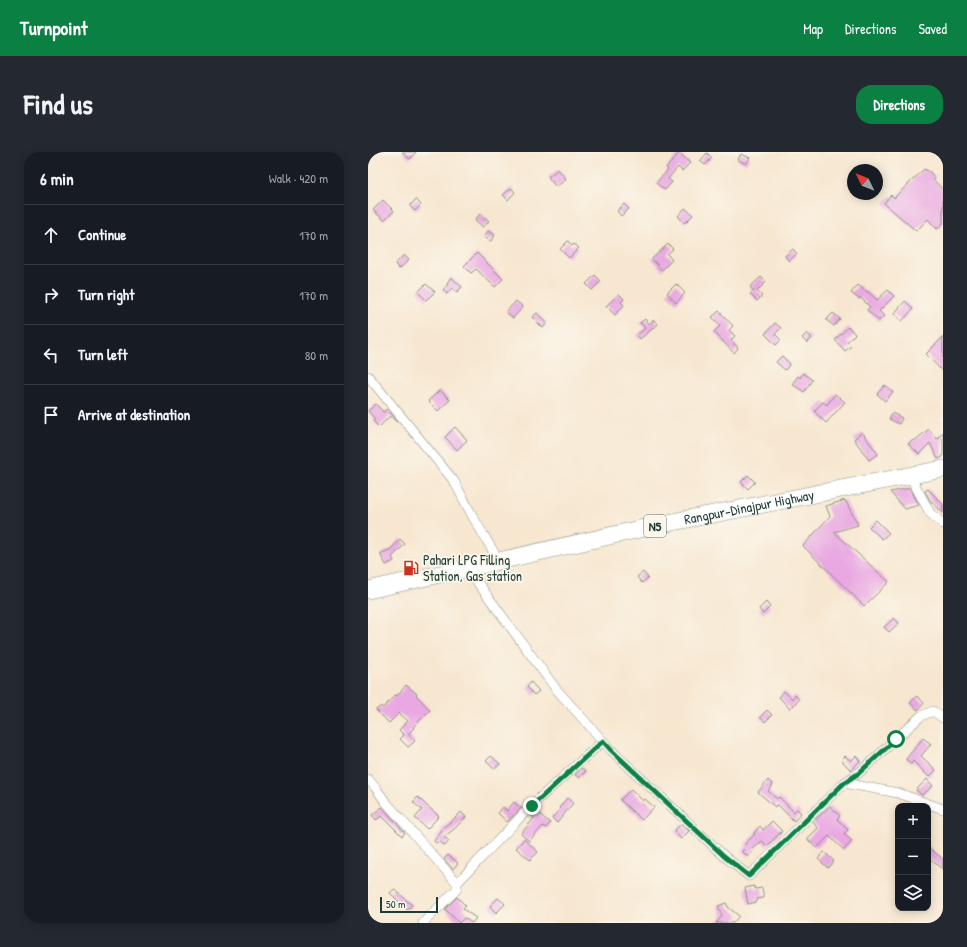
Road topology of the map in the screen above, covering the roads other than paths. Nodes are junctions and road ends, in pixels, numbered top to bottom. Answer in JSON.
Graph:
{"nodes":[{"id":1,"x":368,"y":376,"type":"edge"},
{"id":2,"x":943,"y":469,"type":"edge"},
{"id":3,"x":910,"y":476,"type":"junction"},
{"id":4,"x":943,"y":524,"type":"edge"},
{"id":5,"x":499,"y":562,"type":"junction"},
{"id":6,"x":467,"y":568,"type":"junction"},
{"id":7,"x":368,"y":590,"type":"edge"},
{"id":8,"x":943,"y":718,"type":"edge"},
{"id":9,"x":603,"y":741,"type":"junction"},
{"id":10,"x":368,"y":779,"type":"edge"},
{"id":11,"x":844,"y":783,"type":"junction"},
{"id":12,"x":943,"y":809,"type":"edge"},
{"id":13,"x":457,"y":883,"type":"junction"},
{"id":14,"x":422,"y":923,"type":"edge"}],
"edges":[{"from":1,"to":5,"type":"street"},
{"from":2,"to":3,"type":"highway","name":"Rangpur-Dinajpur Highway","number":"N5"},
{"from":3,"to":4,"type":"street"},
{"from":3,"to":5,"type":"highway","name":"Rangpur-Dinajpur Highway","number":"N5"},
{"from":5,"to":6,"type":"highway","name":"Rangpur-Dinajpur Highway","number":"N5"},
{"from":6,"to":7,"type":"highway","name":"Rangpur-Dinajpur Highway","number":"N5"},
{"from":6,"to":9,"type":"street"},
{"from":8,"to":11,"type":"street"},
{"from":9,"to":11,"type":"street"},
{"from":9,"to":13,"type":"street"},
{"from":10,"to":13,"type":"street"},
{"from":11,"to":12,"type":"street"},
{"from":13,"to":14,"type":"street"}]}
